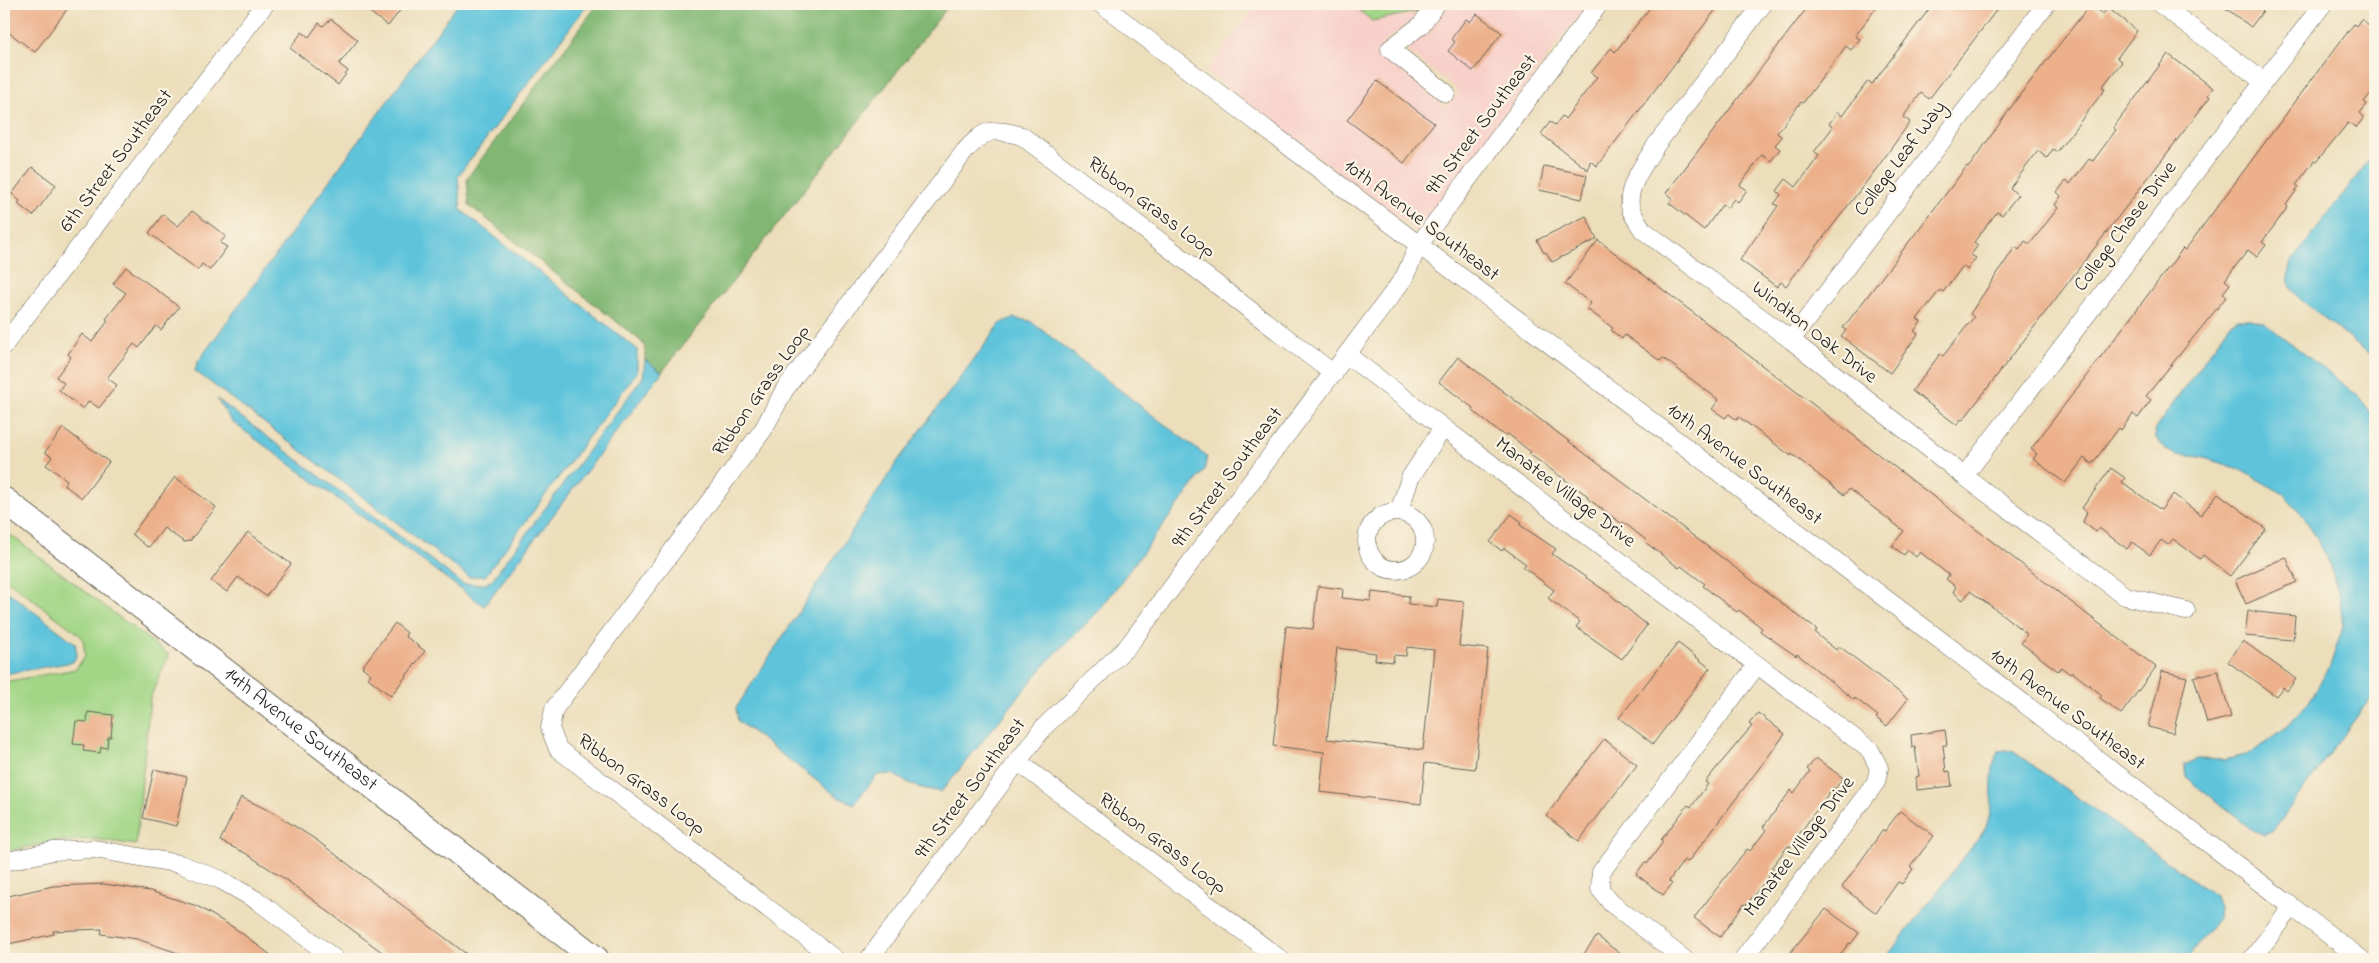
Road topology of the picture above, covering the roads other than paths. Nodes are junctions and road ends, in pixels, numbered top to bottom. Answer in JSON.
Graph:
{"nodes":[{"id":1,"x":265,"y":4,"type":"edge"},
{"id":2,"x":1102,"y":4,"type":"edge"},
{"id":3,"x":1436,"y":4,"type":"edge"},
{"id":4,"x":1598,"y":4,"type":"edge"},
{"id":5,"x":1764,"y":4,"type":"edge"},
{"id":6,"x":2046,"y":4,"type":"edge"},
{"id":7,"x":2160,"y":4,"type":"edge"},
{"id":8,"x":2323,"y":4,"type":"edge"},
{"id":9,"x":2263,"y":81,"type":"junction"},
{"id":10,"x":1446,"y":93,"type":"dead end"},
{"id":11,"x":1418,"y":246,"type":"junction"},
{"id":12,"x":1791,"y":340,"type":"junction"},
{"id":13,"x":4,"y":345,"type":"edge"},
{"id":14,"x":1347,"y":355,"type":"junction"},
{"id":15,"x":1334,"y":374,"type":"junction"},
{"id":16,"x":1444,"y":428,"type":"junction"},
{"id":17,"x":1964,"y":476,"type":"junction"},
{"id":18,"x":4,"y":500,"type":"edge"},
{"id":19,"x":1399,"y":512,"type":"dead end"},
{"id":20,"x":2186,"y":611,"type":"dead end"},
{"id":21,"x":1757,"y":665,"type":"junction"},
{"id":22,"x":1018,"y":762,"type":"junction"},
{"id":23,"x":4,"y":862,"type":"edge"},
{"id":24,"x":2292,"y":907,"type":"junction"},
{"id":25,"x":335,"y":959,"type":"edge"},
{"id":26,"x":596,"y":959,"type":"edge"},
{"id":27,"x":835,"y":959,"type":"edge"},
{"id":28,"x":869,"y":959,"type":"edge"},
{"id":29,"x":1280,"y":959,"type":"edge"},
{"id":30,"x":1684,"y":959,"type":"edge"},
{"id":31,"x":1743,"y":959,"type":"edge"},
{"id":32,"x":2252,"y":959,"type":"edge"},
{"id":33,"x":2361,"y":959,"type":"edge"}],
"edges":[{"from":1,"to":13,"type":"street","name":"6th Street Southeast"},
{"from":2,"to":11,"type":"street","name":"10th Avenue Southeast"},
{"from":3,"to":10,"type":"street"},
{"from":4,"to":11,"type":"street","name":"9th Street Southeast"},
{"from":5,"to":12,"type":"street","name":"Windton Oak Drive"},
{"from":6,"to":12,"type":"street","name":"College Leaf Way"},
{"from":7,"to":9,"type":"street"},
{"from":8,"to":9,"type":"street","name":"College Chase Drive"},
{"from":9,"to":17,"type":"street","name":"College Chase Drive"},
{"from":11,"to":14,"type":"street","name":"9th Street Southeast"},
{"from":11,"to":24,"type":"street","name":"10th Avenue Southeast"},
{"from":12,"to":17,"type":"street","name":"Windton Oak Drive"},
{"from":14,"to":15,"type":"street","name":"9th Street Southeast"},
{"from":14,"to":16,"type":"street","name":"Manatee Village Drive"},
{"from":15,"to":22,"type":"street","name":"9th Street Southeast"},
{"from":15,"to":27,"type":"street","name":"Ribbon Grass Loop"},
{"from":16,"to":19,"type":"street"},
{"from":16,"to":21,"type":"street","name":"Manatee Village Drive"},
{"from":17,"to":20,"type":"street","name":"Windton Oak Drive"},
{"from":18,"to":26,"type":"street","name":"14th Avenue Southeast"},
{"from":21,"to":30,"type":"street"},
{"from":21,"to":31,"type":"street","name":"Manatee Village Drive"},
{"from":22,"to":28,"type":"street","name":"9th Street Southeast"},
{"from":22,"to":29,"type":"street","name":"Ribbon Grass Loop"},
{"from":23,"to":25,"type":"street"},
{"from":24,"to":32,"type":"street"},
{"from":24,"to":33,"type":"street","name":"10th Avenue Southeast"}]}
